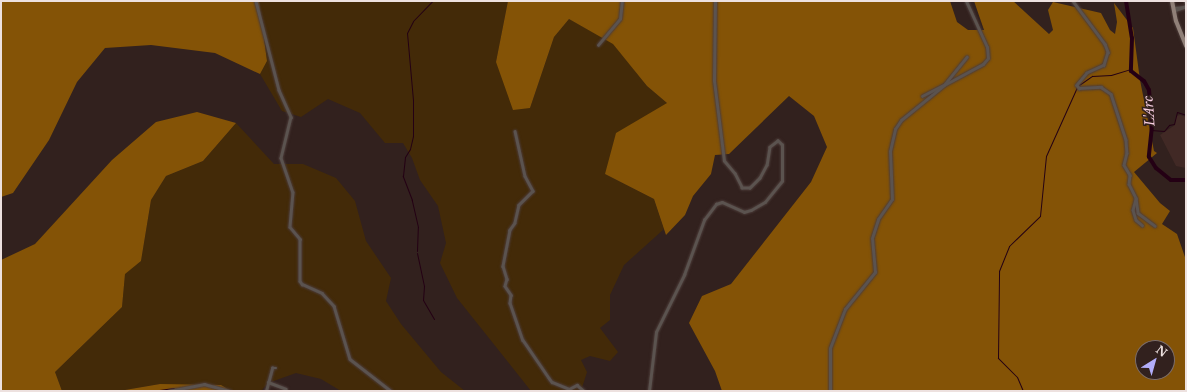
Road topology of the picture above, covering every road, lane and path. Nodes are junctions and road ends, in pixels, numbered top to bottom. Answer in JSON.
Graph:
{"nodes":[{"id":1,"x":256,"y":1,"type":"edge"},
{"id":2,"x":622,"y":1,"type":"edge"},
{"id":3,"x":715,"y":1,"type":"edge"},
{"id":4,"x":966,"y":1,"type":"edge"},
{"id":5,"x":1073,"y":1,"type":"edge"},
{"id":6,"x":1172,"y":1,"type":"edge"},
{"id":7,"x":1186,"y":7,"type":"edge"},
{"id":8,"x":1174,"y":10,"type":"junction"},
{"id":9,"x":598,"y":45,"type":"dead end"},
{"id":10,"x":1186,"y":46,"type":"edge"},
{"id":11,"x":967,"y":57,"type":"dead end"},
{"id":12,"x":944,"y":85,"type":"junction"},
{"id":13,"x":922,"y":96,"type":"dead end"},
{"id":14,"x":515,"y":131,"type":"dead end"},
{"id":15,"x":1136,"y":198,"type":"junction"},
{"id":16,"x":1142,"y":225,"type":"dead end"},
{"id":17,"x":1155,"y":226,"type":"dead end"},
{"id":18,"x":276,"y":368,"type":"dead end"},
{"id":19,"x":268,"y":382,"type":"junction"},
{"id":20,"x":286,"y":389,"type":"dead end"},
{"id":21,"x":169,"y":391,"type":"edge"},
{"id":22,"x":230,"y":391,"type":"edge"},
{"id":23,"x":266,"y":391,"type":"edge"},
{"id":24,"x":391,"y":391,"type":"edge"},
{"id":25,"x":584,"y":391,"type":"edge"},
{"id":26,"x":649,"y":391,"type":"edge"},
{"id":27,"x":830,"y":391,"type":"edge"}],
"edges":[{"from":1,"to":24,"type":"street"},
{"from":2,"to":9,"type":"street"},
{"from":3,"to":26,"type":"street"},
{"from":4,"to":12,"type":"street"},
{"from":5,"to":15,"type":"street"},
{"from":6,"to":8,"type":"main road"},
{"from":7,"to":8,"type":"street"},
{"from":8,"to":10,"type":"main road"},
{"from":11,"to":12,"type":"street"},
{"from":12,"to":13,"type":"street"},
{"from":12,"to":27,"type":"street"},
{"from":14,"to":25,"type":"street"},
{"from":15,"to":16,"type":"street"},
{"from":15,"to":17,"type":"street"},
{"from":18,"to":19,"type":"street"},
{"from":19,"to":20,"type":"street"},
{"from":19,"to":23,"type":"street"},
{"from":21,"to":22,"type":"street"}]}
